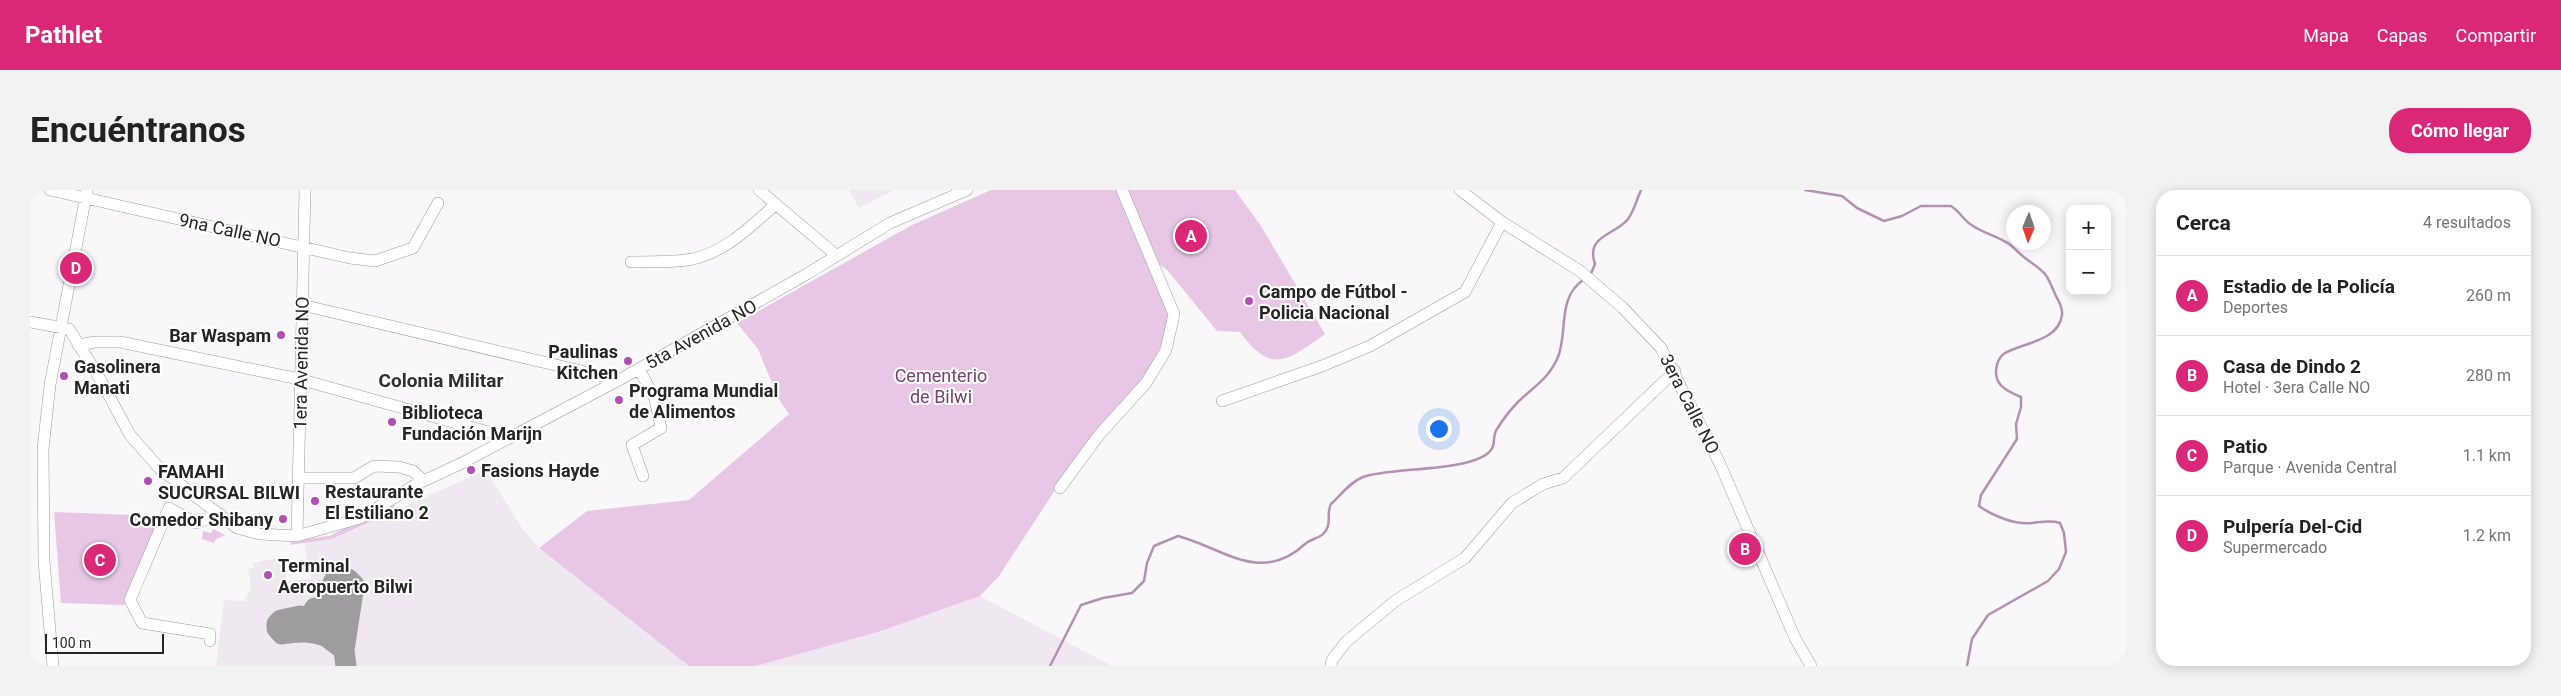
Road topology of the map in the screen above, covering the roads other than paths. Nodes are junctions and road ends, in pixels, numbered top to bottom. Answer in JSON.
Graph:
{"nodes":[{"id":1,"x":50,"y":190,"type":"edge"},
{"id":2,"x":305,"y":190,"type":"edge"},
{"id":3,"x":759,"y":190,"type":"edge"},
{"id":4,"x":967,"y":190,"type":"edge"},
{"id":5,"x":1122,"y":190,"type":"edge"},
{"id":6,"x":1460,"y":190,"type":"edge"},
{"id":7,"x":86,"y":194,"type":"edge"},
{"id":8,"x":438,"y":203,"type":"dead end"},
{"id":9,"x":776,"y":204,"type":"junction"},
{"id":10,"x":1502,"y":222,"type":"junction"},
{"id":11,"x":303,"y":246,"type":"junction"},
{"id":12,"x":836,"y":255,"type":"junction"},
{"id":13,"x":631,"y":262,"type":"dead end"},
{"id":14,"x":302,"y":305,"type":"junction"},
{"id":15,"x":30,"y":322,"type":"edge"},
{"id":16,"x":60,"y":326,"type":"junction"},
{"id":17,"x":78,"y":345,"type":"junction"},
{"id":18,"x":639,"y":368,"type":"junction"},
{"id":19,"x":1674,"y":371,"type":"junction"},
{"id":20,"x":299,"y":379,"type":"junction"},
{"id":21,"x":619,"y":380,"type":"junction"},
{"id":22,"x":1222,"y":401,"type":"dead end"},
{"id":23,"x":510,"y":438,"type":"junction"},
{"id":24,"x":643,"y":476,"type":"dead end"},
{"id":25,"x":298,"y":478,"type":"junction"},
{"id":26,"x":424,"y":481,"type":"junction"},
{"id":27,"x":1060,"y":488,"type":"dead end"},
{"id":28,"x":220,"y":514,"type":"junction"},
{"id":29,"x":297,"y":536,"type":"junction"},
{"id":30,"x":210,"y":641,"type":"dead end"},
{"id":31,"x":53,"y":666,"type":"edge"},
{"id":32,"x":1331,"y":666,"type":"edge"},
{"id":33,"x":1811,"y":666,"type":"edge"}],
"edges":[{"from":1,"to":7,"type":"street","name":"9na Calle NO"},
{"from":2,"to":11,"type":"street","name":"1era Avenida NO"},
{"from":3,"to":9,"type":"street"},
{"from":4,"to":12,"type":"street","name":"5ta Avenida NO"},
{"from":5,"to":27,"type":"street"},
{"from":6,"to":10,"type":"street","name":"3era Calle NO"},
{"from":7,"to":11,"type":"street","name":"9na Calle NO"},
{"from":7,"to":16,"type":"street"},
{"from":8,"to":11,"type":"street","name":"9na Calle NO"},
{"from":9,"to":12,"type":"street"},
{"from":9,"to":13,"type":"street"},
{"from":10,"to":19,"type":"street","name":"3era Calle NO"},
{"from":10,"to":22,"type":"street"},
{"from":11,"to":14,"type":"street","name":"1era Avenida NO"},
{"from":12,"to":18,"type":"street","name":"5ta Avenida NO"},
{"from":14,"to":20,"type":"street","name":"1era Avenida NO"},
{"from":14,"to":21,"type":"street"},
{"from":15,"to":16,"type":"street"},
{"from":16,"to":17,"type":"street","name":"5ta Avenida NO"},
{"from":16,"to":31,"type":"street"},
{"from":17,"to":20,"type":"street"},
{"from":17,"to":28,"type":"street","name":"5ta Avenida NO"},
{"from":18,"to":21,"type":"street","name":"5ta Avenida NO"},
{"from":18,"to":24,"type":"street"},
{"from":19,"to":32,"type":"street"},
{"from":19,"to":33,"type":"street","name":"3era Calle NO"},
{"from":20,"to":23,"type":"street"},
{"from":20,"to":25,"type":"street","name":"1era Avenida NO"},
{"from":21,"to":23,"type":"street","name":"5ta Avenida NO"},
{"from":23,"to":26,"type":"street","name":"5ta Avenida NO"},
{"from":25,"to":26,"type":"street"},
{"from":25,"to":29,"type":"street","name":"1era Avenida NO"},
{"from":26,"to":29,"type":"street","name":"5ta Avenida NO"},
{"from":28,"to":29,"type":"street","name":"5ta Avenida NO"},
{"from":28,"to":30,"type":"street"}]}
